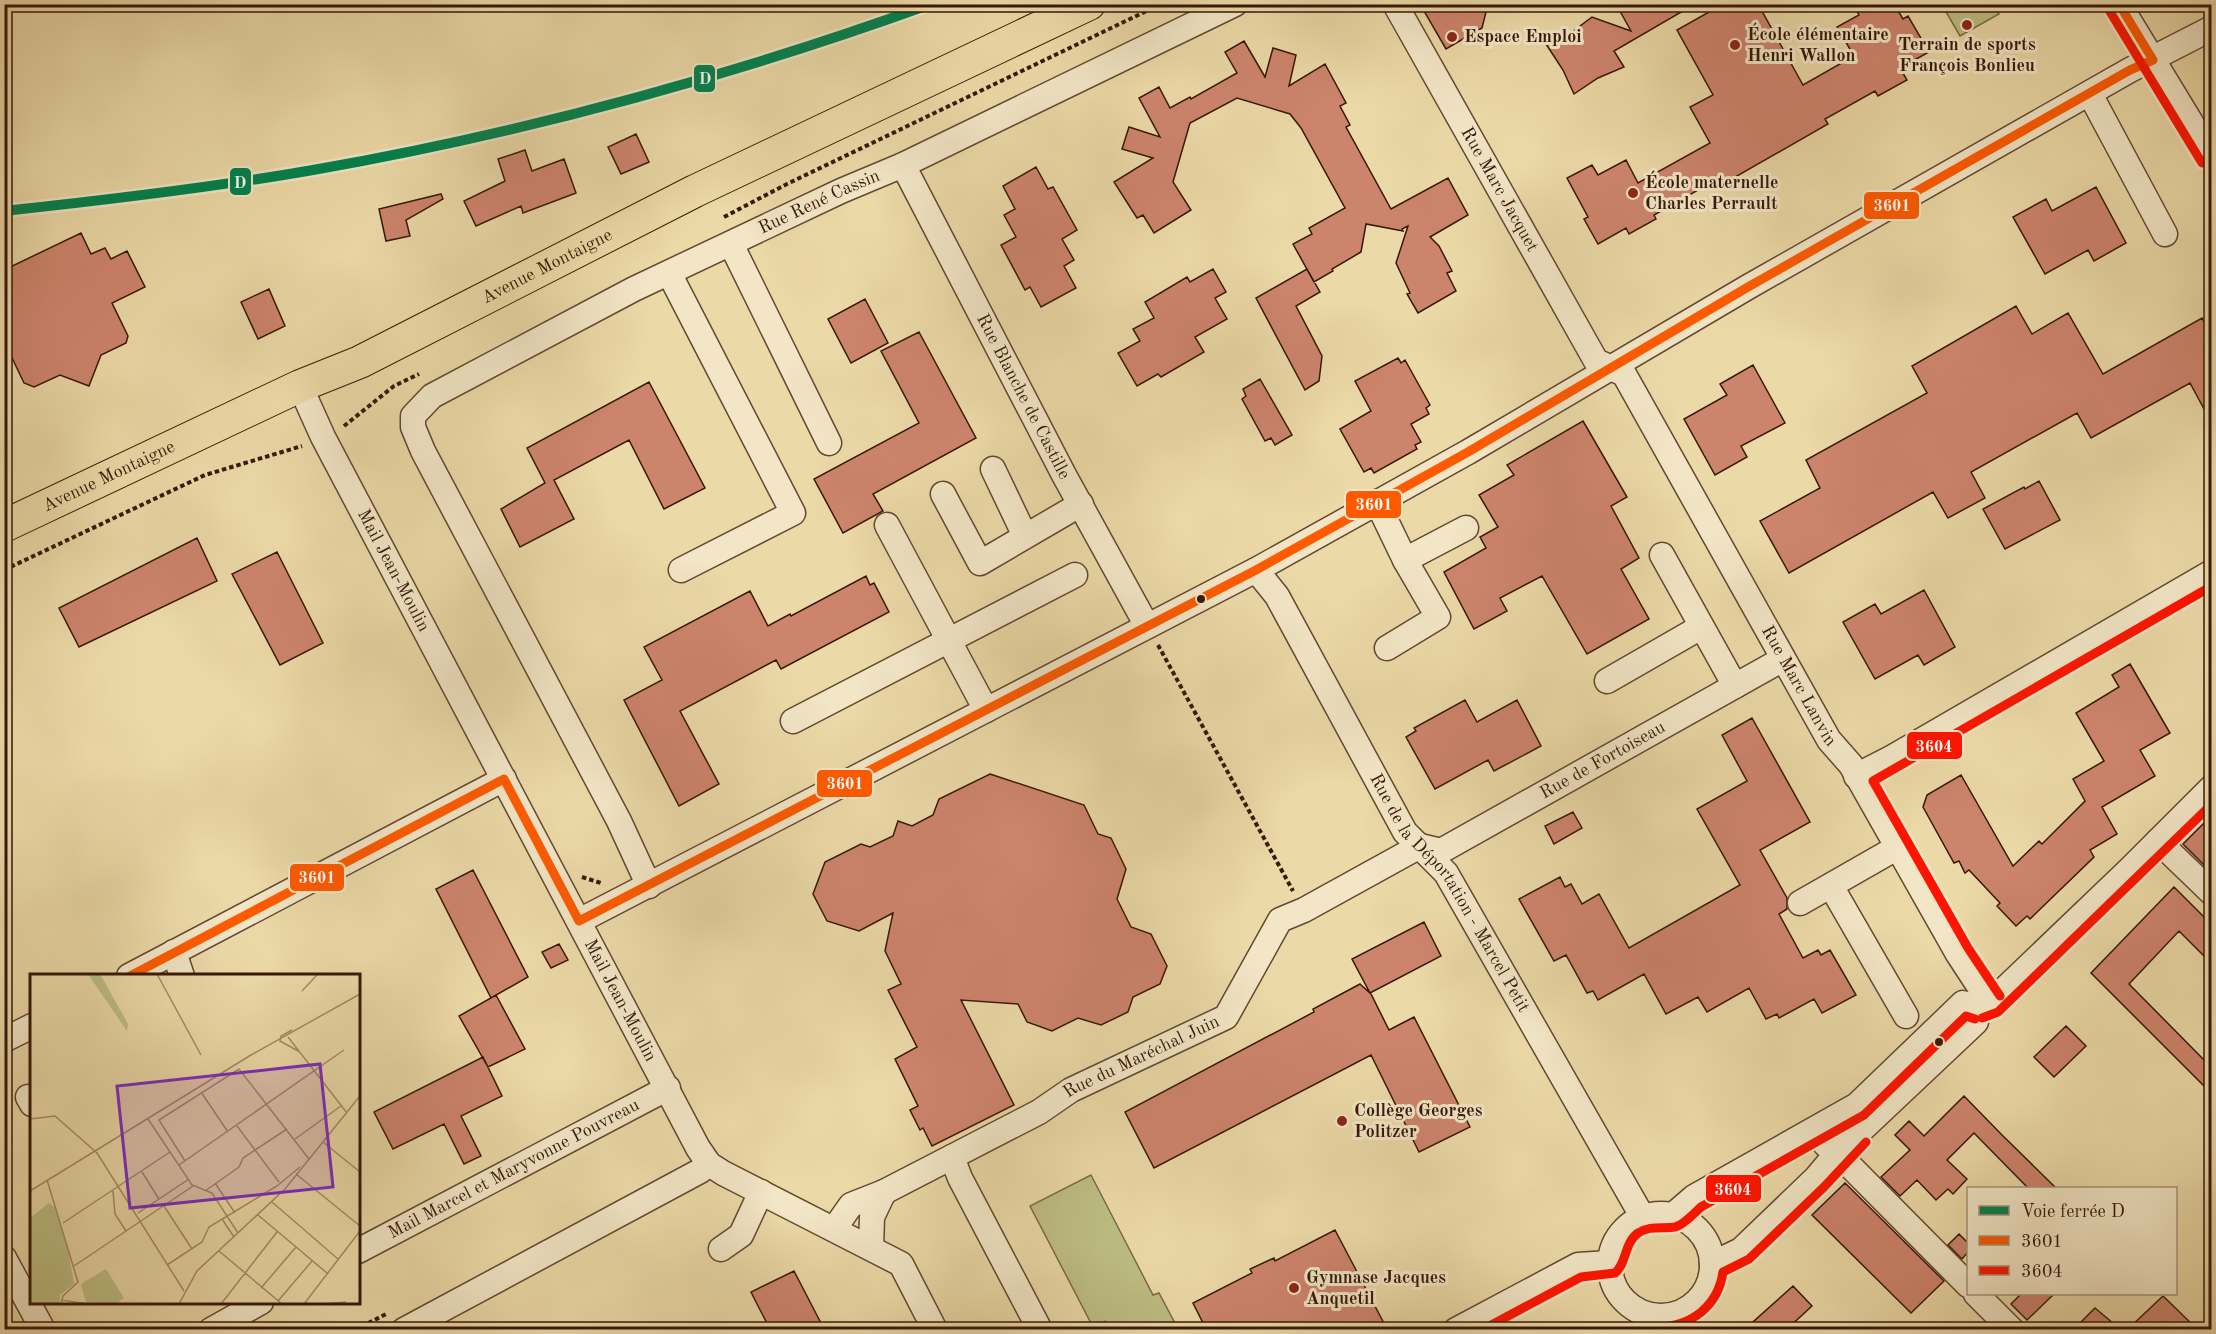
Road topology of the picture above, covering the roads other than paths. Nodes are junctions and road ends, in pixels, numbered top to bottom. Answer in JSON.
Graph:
{"nodes":[{"id":1,"x":1089,"y":4,"type":"edge"},
{"id":2,"x":1235,"y":4,"type":"edge"},
{"id":3,"x":1395,"y":4,"type":"edge"},
{"id":4,"x":2119,"y":4,"type":"edge"},
{"id":5,"x":2211,"y":28,"type":"edge"},
{"id":6,"x":2153,"y":60,"type":"junction"},
{"id":7,"x":2090,"y":94,"type":"junction"},
{"id":8,"x":2211,"y":157,"type":"edge"},
{"id":9,"x":903,"y":165,"type":"junction"},
{"id":10,"x":2165,"y":234,"type":"dead end"},
{"id":11,"x":731,"y":244,"type":"junction"},
{"id":12,"x":669,"y":273,"type":"junction"},
{"id":13,"x":1610,"y":368,"type":"junction"},
{"id":14,"x":300,"y":386,"type":"junction"},
{"id":15,"x":829,"y":443,"type":"dead end"},
{"id":16,"x":993,"y":469,"type":"dead end"},
{"id":17,"x":943,"y":494,"type":"dead end"},
{"id":18,"x":1377,"y":502,"type":"junction"},
{"id":19,"x":1081,"y":504,"type":"junction"},
{"id":20,"x":887,"y":525,"type":"dead end"},
{"id":21,"x":4,"y":526,"type":"edge"},
{"id":22,"x":1466,"y":528,"type":"dead end"},
{"id":23,"x":1025,"y":536,"type":"junction"},
{"id":24,"x":1662,"y":555,"type":"dead end"},
{"id":25,"x":1405,"y":560,"type":"junction"},
{"id":26,"x":681,"y":570,"type":"dead end"},
{"id":27,"x":1256,"y":570,"type":"junction"},
{"id":28,"x":2211,"y":572,"type":"edge"},
{"id":29,"x":1075,"y":575,"type":"dead end"},
{"id":30,"x":1147,"y":626,"type":"junction"},
{"id":31,"x":1701,"y":627,"type":"junction"},
{"id":32,"x":948,"y":639,"type":"junction"},
{"id":33,"x":1387,"y":648,"type":"dead end"},
{"id":34,"x":1783,"y":659,"type":"junction"},
{"id":35,"x":1607,"y":681,"type":"dead end"},
{"id":36,"x":1735,"y":686,"type":"junction"},
{"id":37,"x":986,"y":710,"type":"junction"},
{"id":38,"x":793,"y":721,"type":"dead end"},
{"id":39,"x":1856,"y":776,"type":"junction"},
{"id":40,"x":504,"y":778,"type":"junction"},
{"id":41,"x":2211,"y":787,"type":"edge"},
{"id":42,"x":2158,"y":841,"type":"junction"},
{"id":43,"x":1420,"y":846,"type":"junction"},
{"id":44,"x":1898,"y":847,"type":"junction"},
{"id":45,"x":645,"y":876,"type":"junction"},
{"id":46,"x":1831,"y":886,"type":"junction"},
{"id":47,"x":2211,"y":893,"type":"edge"},
{"id":48,"x":1800,"y":903,"type":"dead end"},
{"id":49,"x":579,"y":921,"type":"junction"},
{"id":50,"x":174,"y":952,"type":"junction"},
{"id":51,"x":131,"y":974,"type":"edge"},
{"id":52,"x":182,"y":974,"type":"edge"},
{"id":53,"x":1984,"y":1005,"type":"junction"},
{"id":54,"x":1906,"y":1016,"type":"dead end"},
{"id":55,"x":30,"y":1027,"type":"edge"},
{"id":56,"x":4,"y":1040,"type":"edge"},
{"id":57,"x":668,"y":1088,"type":"junction"},
{"id":58,"x":1810,"y":1131,"type":"junction"},
{"id":59,"x":1843,"y":1147,"type":"junction"},
{"id":60,"x":952,"y":1157,"type":"junction"},
{"id":61,"x":709,"y":1164,"type":"junction"},
{"id":62,"x":761,"y":1192,"type":"junction"},
{"id":63,"x":884,"y":1192,"type":"junction"},
{"id":64,"x":1673,"y":1215,"type":"junction"},
{"id":65,"x":1642,"y":1216,"type":"junction"},
{"id":66,"x":834,"y":1229,"type":"junction"},
{"id":67,"x":871,"y":1248,"type":"junction"},
{"id":68,"x":721,"y":1249,"type":"dead end"},
{"id":69,"x":360,"y":1250,"type":"edge"},
{"id":70,"x":4,"y":1258,"type":"edge"},
{"id":71,"x":1609,"y":1263,"type":"junction"},
{"id":72,"x":1712,"y":1264,"type":"junction"},
{"id":73,"x":1967,"y":1285,"type":"edge"},
{"id":74,"x":1978,"y":1295,"type":"edge"},
{"id":75,"x":257,"y":1304,"type":"edge"},
{"id":76,"x":1646,"y":1322,"type":"edge"},
{"id":77,"x":43,"y":1329,"type":"edge"},
{"id":78,"x":210,"y":1329,"type":"edge"},
{"id":79,"x":404,"y":1329,"type":"edge"},
{"id":80,"x":934,"y":1329,"type":"edge"},
{"id":81,"x":1040,"y":1329,"type":"edge"},
{"id":82,"x":1456,"y":1329,"type":"edge"},
{"id":83,"x":2012,"y":1329,"type":"edge"}],
"edges":[{"from":1,"to":14,"type":"main road","name":"Avenue Montaigne"},
{"from":2,"to":9,"type":"street","name":"Rue René Cassin"},
{"from":3,"to":13,"type":"street","name":"Rue Marc Jacquet"},
{"from":4,"to":6,"type":"street"},
{"from":5,"to":6,"type":"street"},
{"from":6,"to":7,"type":"street"},
{"from":6,"to":8,"type":"street"},
{"from":7,"to":10,"type":"street"},
{"from":7,"to":13,"type":"street"},
{"from":9,"to":11,"type":"street","name":"Rue René Cassin"},
{"from":9,"to":19,"type":"street","name":"Rue Blanche de Castille"},
{"from":11,"to":12,"type":"street","name":"Rue René Cassin"},
{"from":11,"to":15,"type":"street"},
{"from":12,"to":26,"type":"street"},
{"from":12,"to":45,"type":"street","name":"Rue René Cassin"},
{"from":13,"to":18,"type":"street"},
{"from":13,"to":34,"type":"street","name":"Rue Marc Lanvin"},
{"from":14,"to":21,"type":"main road","name":"Avenue Montaigne"},
{"from":14,"to":40,"type":"street","name":"Mail Jean-Moulin"},
{"from":16,"to":23,"type":"street"},
{"from":17,"to":23,"type":"street"},
{"from":18,"to":25,"type":"street"},
{"from":18,"to":27,"type":"street"},
{"from":19,"to":23,"type":"street"},
{"from":19,"to":30,"type":"street","name":"Rue Blanche de Castille"},
{"from":20,"to":32,"type":"street"},
{"from":22,"to":25,"type":"street"},
{"from":24,"to":31,"type":"street"},
{"from":25,"to":33,"type":"street"},
{"from":27,"to":30,"type":"street"},
{"from":27,"to":43,"type":"street","name":"Rue de la Déportation - Marcel Petit"},
{"from":28,"to":39,"type":"street"},
{"from":29,"to":32,"type":"street"},
{"from":30,"to":37,"type":"street"},
{"from":31,"to":35,"type":"street"},
{"from":31,"to":36,"type":"street"},
{"from":32,"to":37,"type":"street"},
{"from":32,"to":38,"type":"street"},
{"from":34,"to":36,"type":"street","name":"Rue de Fortoiseau"},
{"from":34,"to":39,"type":"street","name":"Rue Marc Lanvin"},
{"from":36,"to":43,"type":"street","name":"Rue de Fortoiseau"},
{"from":37,"to":45,"type":"street"},
{"from":39,"to":44,"type":"street","name":"Rue Marc Lanvin"},
{"from":40,"to":49,"type":"street","name":"Mail Jean-Moulin"},
{"from":40,"to":50,"type":"street"},
{"from":41,"to":42,"type":"street"},
{"from":42,"to":47,"type":"street"},
{"from":42,"to":53,"type":"street"},
{"from":43,"to":60,"type":"street","name":"Rue du Maréchal Juin"},
{"from":43,"to":65,"type":"street","name":"Rue de la Déportation - Marcel Petit"},
{"from":44,"to":46,"type":"street"},
{"from":44,"to":53,"type":"street","name":"Rue Marc Lanvin"},
{"from":45,"to":49,"type":"street"},
{"from":46,"to":48,"type":"street"},
{"from":46,"to":54,"type":"street"},
{"from":49,"to":57,"type":"street","name":"Mail Jean-Moulin"},
{"from":50,"to":51,"type":"street"},
{"from":50,"to":52,"type":"street"},
{"from":53,"to":58,"type":"street"},
{"from":53,"to":59,"type":"street"},
{"from":55,"to":56,"type":"street"},
{"from":57,"to":61,"type":"street","name":"Mail Jean-Moulin"},
{"from":57,"to":69,"type":"street","name":"Mail Marcel et Maryvonne Pouvreau"},
{"from":58,"to":59,"type":"street"},
{"from":58,"to":64,"type":"street"},
{"from":59,"to":72,"type":"street"},
{"from":59,"to":73,"type":"street"},
{"from":60,"to":63,"type":"street","name":"Rue du Maréchal Juin"},
{"from":60,"to":81,"type":"street"},
{"from":61,"to":62,"type":"street","name":"Mail Jean-Moulin"},
{"from":61,"to":79,"type":"street"},
{"from":62,"to":66,"type":"street","name":"Mail Jean-Moulin"},
{"from":62,"to":68,"type":"street"},
{"from":63,"to":66,"type":"street","name":"Rue du Maréchal Juin"},
{"from":63,"to":67,"type":"street"},
{"from":64,"to":65,"type":"street"},
{"from":64,"to":72,"type":"street"},
{"from":65,"to":71,"type":"street"},
{"from":66,"to":67,"type":"street","name":"Mail Jean-Moulin"},
{"from":67,"to":80,"type":"street","name":"Mail Jean-Moulin"},
{"from":70,"to":77,"type":"street"},
{"from":71,"to":76,"type":"street"},
{"from":71,"to":82,"type":"street"},
{"from":72,"to":76,"type":"street"},
{"from":74,"to":83,"type":"street"},
{"from":75,"to":78,"type":"street"}]}
